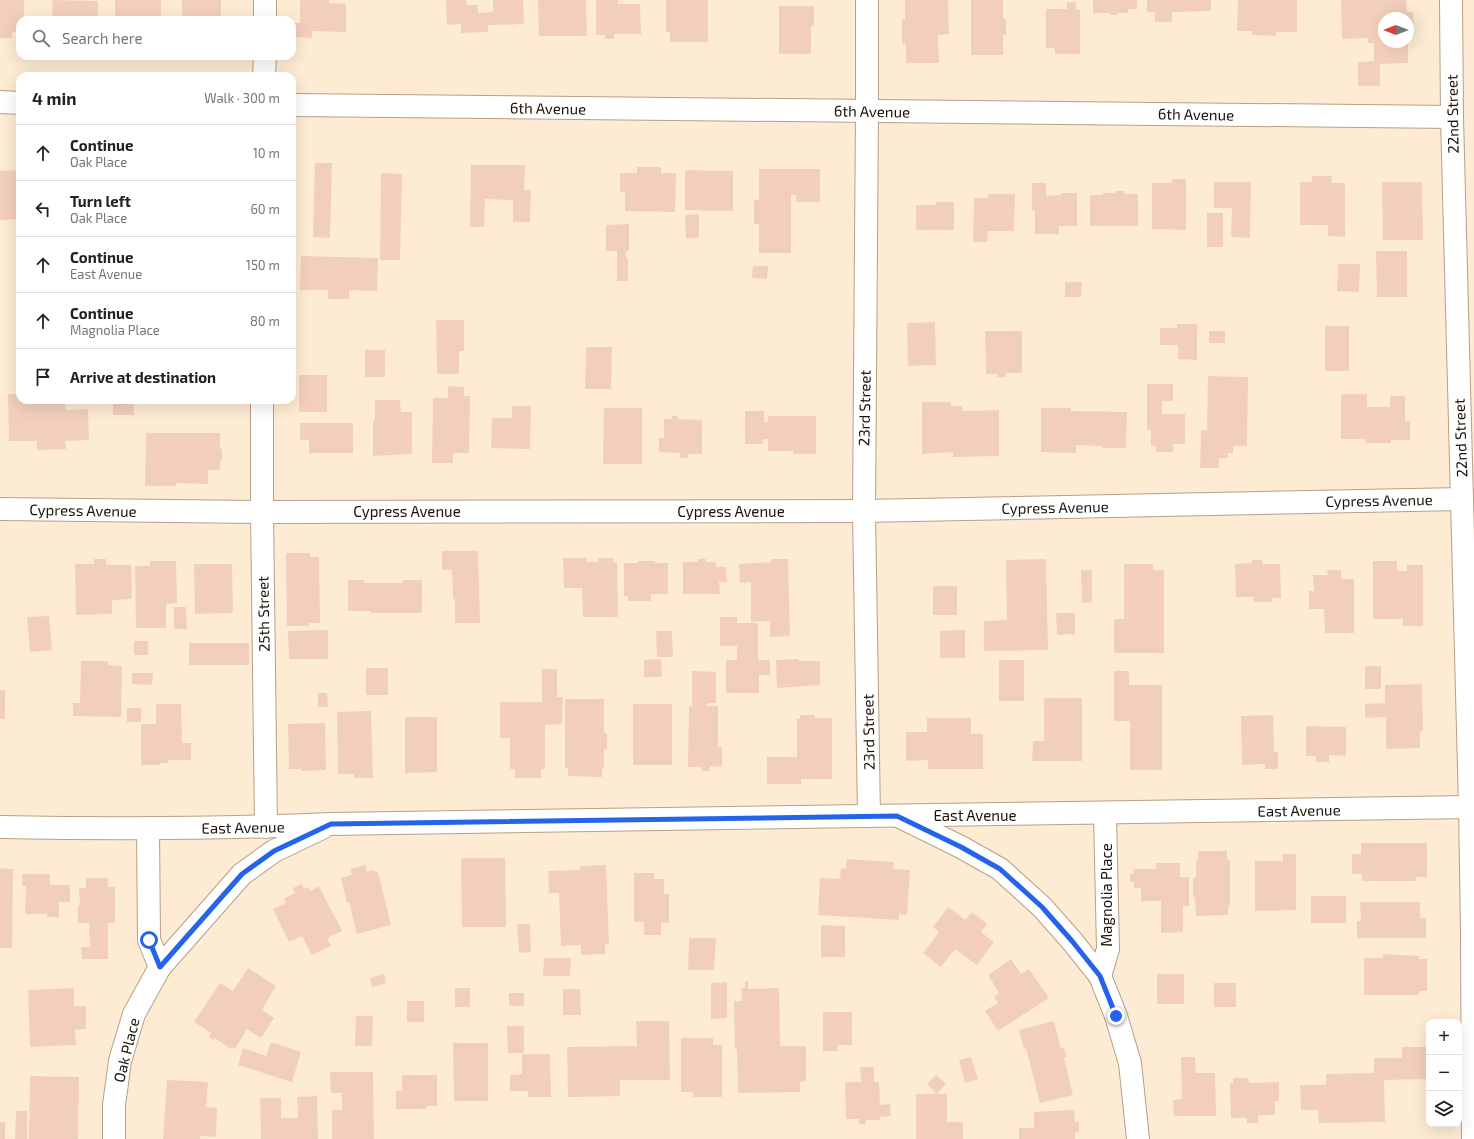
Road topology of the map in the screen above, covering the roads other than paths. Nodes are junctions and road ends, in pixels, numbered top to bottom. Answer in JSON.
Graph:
{"nodes":[{"id":1,"x":265,"y":0,"type":"edge"},
{"id":2,"x":867,"y":0,"type":"edge"},
{"id":3,"x":1451,"y":0,"type":"edge"},
{"id":4,"x":265,"y":16,"type":"edge"},
{"id":5,"x":264,"y":60,"type":"edge"},
{"id":6,"x":264,"y":72,"type":"edge"},
{"id":7,"x":0,"y":102,"type":"edge"},
{"id":8,"x":16,"y":103,"type":"edge"},
{"id":9,"x":296,"y":105,"type":"edge"},
{"id":10,"x":867,"y":111,"type":"junction"},
{"id":11,"x":1452,"y":116,"type":"junction"},
{"id":12,"x":262,"y":404,"type":"edge"},
{"id":13,"x":1462,"y":499,"type":"junction"},
{"id":14,"x":0,"y":509,"type":"edge"},
{"id":15,"x":864,"y":511,"type":"junction"},
{"id":16,"x":262,"y":512,"type":"junction"},
{"id":17,"x":1470,"y":807,"type":"junction"},
{"id":18,"x":1105,"y":814,"type":"junction"},
{"id":19,"x":869,"y":816,"type":"junction"},
{"id":20,"x":897,"y":816,"type":"junction"},
{"id":21,"x":331,"y":824,"type":"junction"},
{"id":22,"x":0,"y":827,"type":"edge"},
{"id":23,"x":266,"y":827,"type":"junction"},
{"id":24,"x":148,"y":829,"type":"junction"},
{"id":25,"x":1473,"y":932,"type":"edge"},
{"id":26,"x":160,"y":967,"type":"junction"},
{"id":27,"x":1100,"y":976,"type":"junction"},
{"id":28,"x":114,"y":1139,"type":"edge"},
{"id":29,"x":1138,"y":1139,"type":"edge"},
{"id":30,"x":1473,"y":1139,"type":"edge"}],
"edges":[{"from":1,"to":4,"type":"street"},
{"from":2,"to":10,"type":"street","name":"23rd Street"},
{"from":3,"to":11,"type":"street","name":"22nd Street"},
{"from":5,"to":6,"type":"street"},
{"from":7,"to":8,"type":"street"},
{"from":9,"to":10,"type":"street","name":"6th Avenue"},
{"from":10,"to":11,"type":"street","name":"6th Avenue"},
{"from":10,"to":15,"type":"street","name":"23rd Street"},
{"from":11,"to":13,"type":"street","name":"22nd Street"},
{"from":12,"to":16,"type":"street","name":"25th Street"},
{"from":13,"to":15,"type":"street","name":"Cypress Avenue"},
{"from":13,"to":17,"type":"street","name":"22nd Street"},
{"from":14,"to":16,"type":"street","name":"Cypress Avenue"},
{"from":15,"to":16,"type":"street","name":"Cypress Avenue"},
{"from":15,"to":19,"type":"street","name":"23rd Street"},
{"from":16,"to":23,"type":"street","name":"25th Street"},
{"from":17,"to":18,"type":"street","name":"East Avenue"},
{"from":17,"to":25,"type":"street","name":"22nd Street"},
{"from":18,"to":20,"type":"street","name":"East Avenue"},
{"from":18,"to":27,"type":"street","name":"Magnolia Place"},
{"from":19,"to":20,"type":"street","name":"East Avenue"},
{"from":19,"to":21,"type":"street","name":"East Avenue"},
{"from":20,"to":27,"type":"street","name":"Magnolia Place"},
{"from":21,"to":23,"type":"street","name":"East Avenue"},
{"from":21,"to":26,"type":"street","name":"Oak Place"},
{"from":22,"to":24,"type":"street","name":"East Avenue"},
{"from":23,"to":24,"type":"street","name":"East Avenue"},
{"from":24,"to":26,"type":"street"},
{"from":25,"to":30,"type":"street","name":"22nd Street"},
{"from":26,"to":28,"type":"street","name":"Oak Place"},
{"from":27,"to":29,"type":"street","name":"Magnolia Place"}]}
